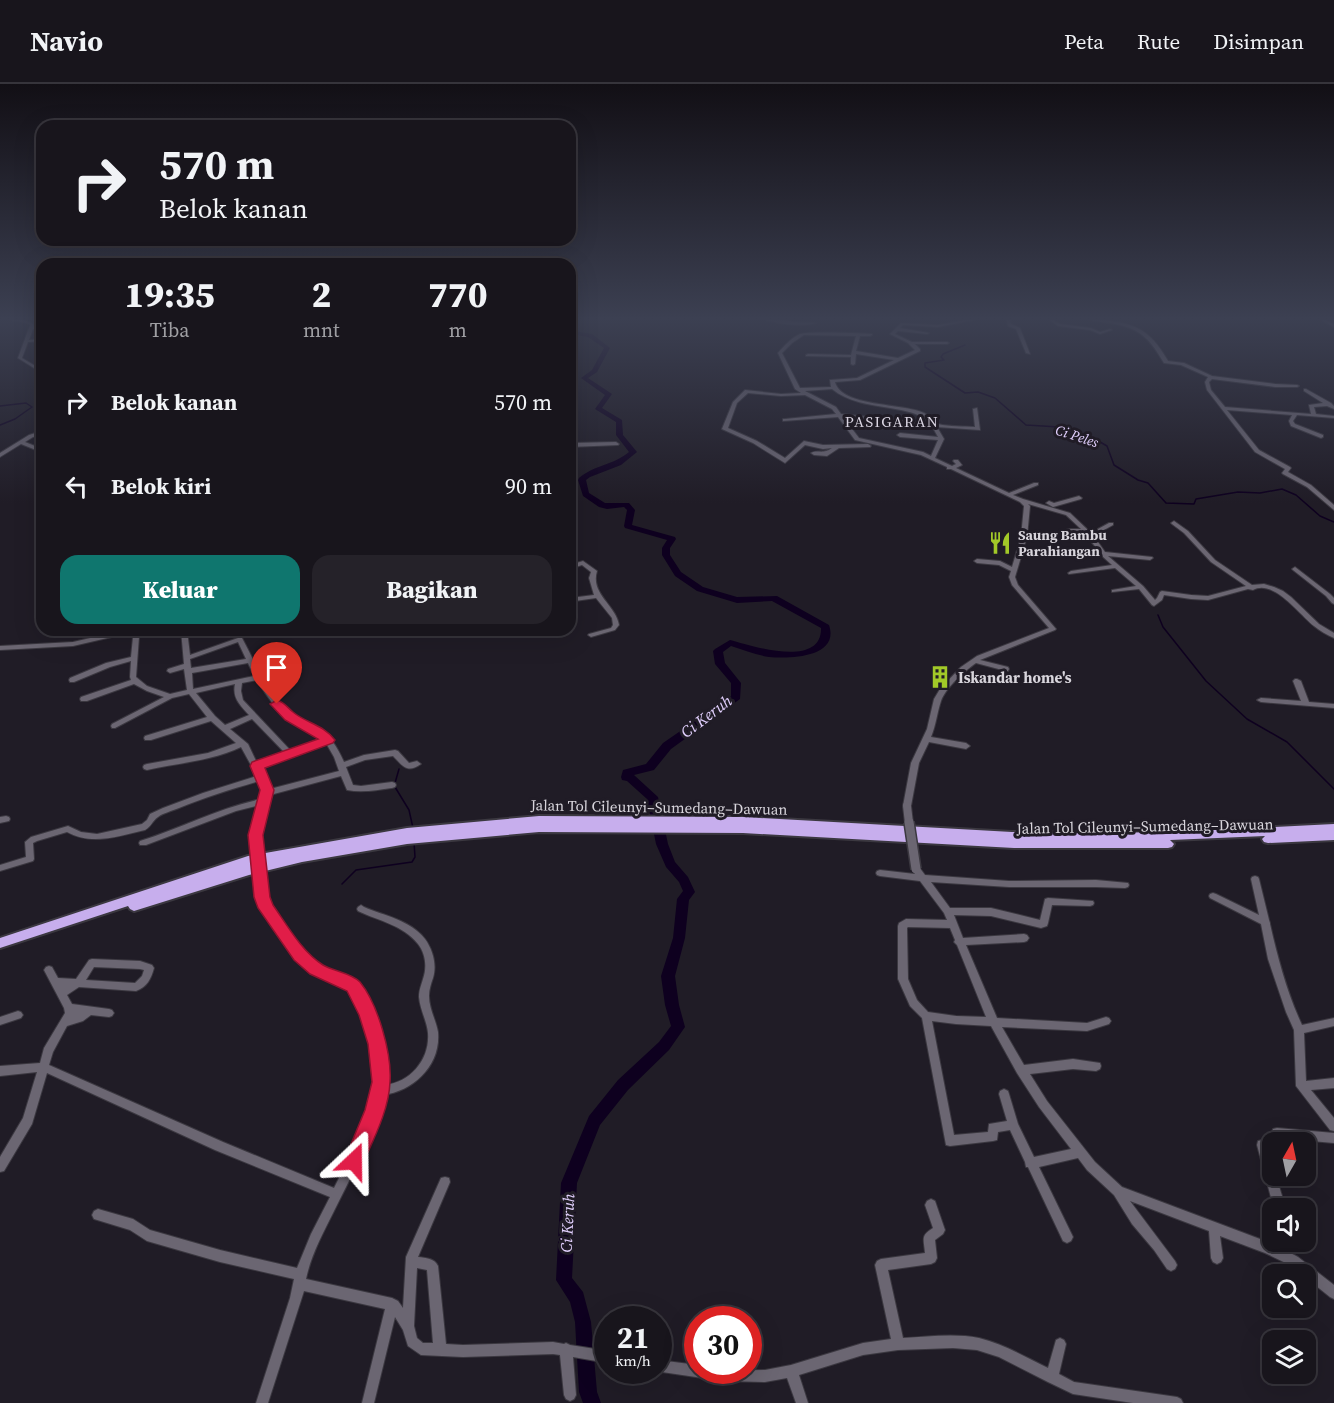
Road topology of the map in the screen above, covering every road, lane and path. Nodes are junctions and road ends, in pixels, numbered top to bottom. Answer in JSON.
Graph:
{"nodes":[{"id":1,"x":795,"y":381,"type":"edge"},
{"id":2,"x":843,"y":381,"type":"edge"},
{"id":3,"x":1208,"y":381,"type":"edge"},
{"id":4,"x":1247,"y":381,"type":"edge"},
{"id":5,"x":1297,"y":386,"type":"dead end"},
{"id":6,"x":832,"y":388,"type":"junction"},
{"id":7,"x":1305,"y":390,"type":"dead end"},
{"id":8,"x":801,"y":392,"type":"junction"},
{"id":9,"x":1331,"y":406,"type":"edge"},
{"id":10,"x":1224,"y":408,"type":"junction"},
{"id":11,"x":975,"y":409,"type":"dead end"},
{"id":12,"x":840,"y":415,"type":"junction"},
{"id":13,"x":1295,"y":415,"type":"junction"},
{"id":14,"x":1314,"y":415,"type":"junction"},
{"id":15,"x":1334,"y":417,"type":"edge"},
{"id":16,"x":785,"y":420,"type":"dead end"},
{"id":17,"x":896,"y":422,"type":"junction"},
{"id":18,"x":932,"y":425,"type":"junction"},
{"id":19,"x":36,"y":436,"type":"edge"},
{"id":20,"x":1321,"y":436,"type":"dead end"},
{"id":21,"x":941,"y":439,"type":"junction"},
{"id":22,"x":21,"y":442,"type":"junction"},
{"id":23,"x":616,"y":444,"type":"dead end"},
{"id":24,"x":576,"y":445,"type":"edge"},
{"id":25,"x":883,"y":446,"type":"junction"},
{"id":26,"x":837,"y":447,"type":"junction"},
{"id":27,"x":36,"y":448,"type":"edge"},
{"id":28,"x":814,"y":453,"type":"dead end"},
{"id":29,"x":0,"y":455,"type":"edge"},
{"id":30,"x":932,"y":458,"type":"junction"},
{"id":31,"x":1288,"y":459,"type":"dead end"},
{"id":32,"x":956,"y":461,"type":"dead end"},
{"id":33,"x":1278,"y":463,"type":"junction"},
{"id":34,"x":949,"y":468,"type":"junction"},
{"id":35,"x":1036,"y":484,"type":"dead end"},
{"id":36,"x":1010,"y":494,"type":"junction"},
{"id":37,"x":1078,"y":498,"type":"dead end"},
{"id":38,"x":1023,"y":501,"type":"junction"},
{"id":39,"x":1037,"y":506,"type":"junction"},
{"id":40,"x":1334,"y":508,"type":"edge"},
{"id":41,"x":1174,"y":523,"type":"dead end"},
{"id":42,"x":1111,"y":524,"type":"dead end"},
{"id":43,"x":1066,"y":531,"type":"dead end"},
{"id":44,"x":1088,"y":533,"type":"junction"},
{"id":45,"x":1078,"y":551,"type":"dead end"},
{"id":46,"x":1102,"y":552,"type":"junction"},
{"id":47,"x":1150,"y":558,"type":"dead end"},
{"id":48,"x":977,"y":561,"type":"dead end"},
{"id":49,"x":576,"y":565,"type":"edge"},
{"id":50,"x":1118,"y":566,"type":"junction"},
{"id":51,"x":1295,"y":569,"type":"dead end"},
{"id":52,"x":1012,"y":570,"type":"junction"},
{"id":53,"x":1071,"y":573,"type":"dead end"},
{"id":54,"x":1141,"y":587,"type":"junction"},
{"id":55,"x":1253,"y":588,"type":"junction"},
{"id":56,"x":1114,"y":591,"type":"dead end"},
{"id":57,"x":598,"y":596,"type":"junction"},
{"id":58,"x":576,"y":599,"type":"edge"},
{"id":59,"x":1334,"y":602,"type":"edge"},
{"id":60,"x":591,"y":635,"type":"dead end"},
{"id":61,"x":108,"y":636,"type":"edge"},
{"id":62,"x":135,"y":636,"type":"edge"},
{"id":63,"x":185,"y":636,"type":"edge"},
{"id":64,"x":1334,"y":636,"type":"edge"},
{"id":65,"x":0,"y":648,"type":"edge"},
{"id":66,"x":134,"y":658,"type":"junction"},
{"id":67,"x":250,"y":660,"type":"junction"},
{"id":68,"x":974,"y":660,"type":"junction"},
{"id":69,"x":188,"y":664,"type":"junction"},
{"id":70,"x":1006,"y":669,"type":"dead end"},
{"id":71,"x":170,"y":671,"type":"dead end"},
{"id":72,"x":259,"y":677,"type":"junction"},
{"id":73,"x":72,"y":680,"type":"dead end"},
{"id":74,"x":135,"y":681,"type":"junction"},
{"id":75,"x":1297,"y":681,"type":"dead end"},
{"id":76,"x":239,"y":682,"type":"junction"},
{"id":77,"x":190,"y":690,"type":"junction"},
{"id":78,"x":170,"y":696,"type":"junction"},
{"id":79,"x":84,"y":699,"type":"dead end"},
{"id":80,"x":1261,"y":700,"type":"dead end"},
{"id":81,"x":1306,"y":704,"type":"junction"},
{"id":82,"x":1334,"y":706,"type":"edge"},
{"id":83,"x":252,"y":716,"type":"junction"},
{"id":84,"x":212,"y":718,"type":"junction"},
{"id":85,"x":115,"y":726,"type":"dead end"},
{"id":86,"x":225,"y":728,"type":"junction"},
{"id":87,"x":148,"y":738,"type":"dead end"},
{"id":88,"x":927,"y":739,"type":"junction"},
{"id":89,"x":328,"y":740,"type":"junction"},
{"id":90,"x":242,"y":743,"type":"junction"},
{"id":91,"x":966,"y":746,"type":"dead end"},
{"id":92,"x":289,"y":753,"type":"junction"},
{"id":93,"x":417,"y":764,"type":"dead end"},
{"id":94,"x":257,"y":766,"type":"junction"},
{"id":95,"x":147,"y":767,"type":"dead end"},
{"id":96,"x":342,"y":769,"type":"junction"},
{"id":97,"x":261,"y":778,"type":"junction"},
{"id":98,"x":392,"y":785,"type":"dead end"},
{"id":99,"x":266,"y":797,"type":"junction"},
{"id":100,"x":583,"y":823,"type":"junction"},
{"id":101,"x":743,"y":825,"type":"junction"},
{"id":102,"x":1334,"y":828,"type":"edge"},
{"id":103,"x":1334,"y":836,"type":"edge"},
{"id":104,"x":143,"y":843,"type":"dead end"},
{"id":105,"x":0,"y":868,"type":"edge"},
{"id":106,"x":880,"y":873,"type":"dead end"},
{"id":107,"x":922,"y":879,"type":"junction"},
{"id":108,"x":1255,"y":879,"type":"dead end"},
{"id":109,"x":1125,"y":885,"type":"dead end"},
{"id":110,"x":1213,"y":896,"type":"dead end"},
{"id":111,"x":1090,"y":903,"type":"dead end"},
{"id":112,"x":361,"y":909,"type":"dead end"},
{"id":113,"x":948,"y":911,"type":"junction"},
{"id":114,"x":1266,"y":923,"type":"junction"},
{"id":115,"x":953,"y":924,"type":"junction"},
{"id":116,"x":1024,"y":938,"type":"dead end"},
{"id":117,"x":959,"y":942,"type":"junction"},
{"id":118,"x":0,"y":943,"type":"edge"},
{"id":119,"x":0,"y":950,"type":"edge"},
{"id":120,"x":49,"y":970,"type":"dead end"},
{"id":121,"x":57,"y":982,"type":"junction"},
{"id":122,"x":79,"y":982,"type":"junction"},
{"id":123,"x":63,"y":994,"type":"junction"},
{"id":124,"x":69,"y":1008,"type":"junction"},
{"id":125,"x":89,"y":1011,"type":"junction"},
{"id":126,"x":109,"y":1013,"type":"dead end"},
{"id":127,"x":18,"y":1015,"type":"dead end"},
{"id":128,"x":926,"y":1016,"type":"junction"},
{"id":129,"x":994,"y":1020,"type":"junction"},
{"id":130,"x":0,"y":1021,"type":"edge"},
{"id":131,"x":1106,"y":1021,"type":"dead end"},
{"id":132,"x":1334,"y":1022,"type":"edge"},
{"id":133,"x":65,"y":1023,"type":"junction"},
{"id":134,"x":1299,"y":1030,"type":"junction"},
{"id":135,"x":1096,"y":1066,"type":"dead end"},
{"id":136,"x":43,"y":1067,"type":"junction"},
{"id":137,"x":1021,"y":1070,"type":"junction"},
{"id":138,"x":0,"y":1071,"type":"edge"},
{"id":139,"x":1334,"y":1083,"type":"edge"},
{"id":140,"x":1301,"y":1086,"type":"junction"},
{"id":141,"x":379,"y":1091,"type":"junction"},
{"id":142,"x":1004,"y":1094,"type":"dead end"},
{"id":143,"x":1013,"y":1125,"type":"junction"},
{"id":144,"x":1334,"y":1126,"type":"edge"},
{"id":145,"x":1316,"y":1136,"type":"edge"},
{"id":146,"x":1334,"y":1138,"type":"edge"},
{"id":147,"x":1079,"y":1154,"type":"junction"},
{"id":148,"x":1030,"y":1163,"type":"junction"},
{"id":149,"x":0,"y":1167,"type":"edge"},
{"id":150,"x":445,"y":1182,"type":"dead end"},
{"id":151,"x":1118,"y":1191,"type":"junction"},
{"id":152,"x":336,"y":1194,"type":"junction"},
{"id":153,"x":931,"y":1205,"type":"dead end"},
{"id":154,"x":98,"y":1215,"type":"dead end"},
{"id":155,"x":1214,"y":1229,"type":"junction"},
{"id":156,"x":1067,"y":1237,"type":"dead end"},
{"id":157,"x":1262,"y":1246,"type":"edge"},
{"id":158,"x":1276,"y":1252,"type":"edge"},
{"id":159,"x":1216,"y":1258,"type":"dead end"},
{"id":160,"x":411,"y":1262,"type":"junction"},
{"id":161,"x":1171,"y":1265,"type":"dead end"},
{"id":162,"x":300,"y":1279,"type":"junction"},
{"id":163,"x":1334,"y":1293,"type":"edge"},
{"id":164,"x":392,"y":1304,"type":"junction"},
{"id":165,"x":408,"y":1327,"type":"junction"},
{"id":166,"x":898,"y":1344,"type":"junction"},
{"id":167,"x":1060,"y":1344,"type":"dead end"},
{"id":168,"x":440,"y":1349,"type":"junction"},
{"id":169,"x":569,"y":1350,"type":"junction"},
{"id":170,"x":594,"y":1354,"type":"edge"},
{"id":171,"x":672,"y":1368,"type":"edge"},
{"id":172,"x":791,"y":1371,"type":"junction"},
{"id":173,"x":1052,"y":1378,"type":"junction"},
{"id":174,"x":570,"y":1395,"type":"dead end"},
{"id":175,"x":262,"y":1403,"type":"edge"},
{"id":176,"x":368,"y":1403,"type":"edge"},
{"id":177,"x":802,"y":1403,"type":"edge"},
{"id":178,"x":1177,"y":1403,"type":"edge"}],
"edges":[{"from":1,"to":8,"type":"street"},
{"from":2,"to":6,"type":"street"},
{"from":3,"to":10,"type":"street"},
{"from":4,"to":5,"type":"street"},
{"from":6,"to":8,"type":"street"},
{"from":6,"to":18,"type":"street"},
{"from":7,"to":9,"type":"street"},
{"from":8,"to":12,"type":"street"},
{"from":8,"to":26,"type":"street"},
{"from":9,"to":14,"type":"street"},
{"from":10,"to":13,"type":"street"},
{"from":10,"to":33,"type":"street"},
{"from":11,"to":18,"type":"street"},
{"from":12,"to":16,"type":"street"},
{"from":12,"to":17,"type":"street"},
{"from":12,"to":25,"type":"street"},
{"from":13,"to":14,"type":"street"},
{"from":13,"to":20,"type":"street"},
{"from":14,"to":15,"type":"street"},
{"from":17,"to":18,"type":"street"},
{"from":17,"to":21,"type":"street"},
{"from":18,"to":21,"type":"street"},
{"from":19,"to":22,"type":"street"},
{"from":21,"to":30,"type":"street"},
{"from":22,"to":27,"type":"street"},
{"from":22,"to":29,"type":"street"},
{"from":23,"to":24,"type":"street"},
{"from":25,"to":26,"type":"street"},
{"from":25,"to":30,"type":"street"},
{"from":26,"to":28,"type":"street"},
{"from":30,"to":34,"type":"street"},
{"from":31,"to":33,"type":"street"},
{"from":32,"to":34,"type":"street"},
{"from":33,"to":40,"type":"street"},
{"from":34,"to":36,"type":"street"},
{"from":35,"to":36,"type":"street"},
{"from":36,"to":38,"type":"street"},
{"from":37,"to":39,"type":"street"},
{"from":38,"to":39,"type":"street"},
{"from":38,"to":52,"type":"street"},
{"from":39,"to":44,"type":"street"},
{"from":41,"to":55,"type":"street"},
{"from":42,"to":44,"type":"street"},
{"from":43,"to":44,"type":"street"},
{"from":44,"to":46,"type":"street"},
{"from":45,"to":46,"type":"street"},
{"from":46,"to":47,"type":"street"},
{"from":46,"to":50,"type":"street"},
{"from":48,"to":52,"type":"street"},
{"from":49,"to":57,"type":"street"},
{"from":50,"to":53,"type":"street"},
{"from":50,"to":54,"type":"street"},
{"from":51,"to":59,"type":"street"},
{"from":52,"to":68,"type":"street"},
{"from":54,"to":55,"type":"street"},
{"from":54,"to":56,"type":"street"},
{"from":55,"to":64,"type":"street"},
{"from":57,"to":58,"type":"street"},
{"from":57,"to":60,"type":"street"},
{"from":61,"to":65,"type":"street"},
{"from":62,"to":66,"type":"street"},
{"from":63,"to":69,"type":"street"},
{"from":66,"to":73,"type":"street"},
{"from":66,"to":74,"type":"street"},
{"from":67,"to":69,"type":"street"},
{"from":67,"to":69,"type":"street"},
{"from":67,"to":72,"type":"street"},
{"from":68,"to":70,"type":"street"},
{"from":68,"to":88,"type":"street"},
{"from":69,"to":71,"type":"street"},
{"from":69,"to":77,"type":"street"},
{"from":72,"to":76,"type":"street"},
{"from":72,"to":89,"type":"street"},
{"from":74,"to":78,"type":"street"},
{"from":74,"to":79,"type":"street"},
{"from":75,"to":81,"type":"street"},
{"from":76,"to":77,"type":"street"},
{"from":76,"to":83,"type":"street"},
{"from":77,"to":78,"type":"street"},
{"from":77,"to":84,"type":"street"},
{"from":78,"to":85,"type":"street"},
{"from":80,"to":81,"type":"street"},
{"from":81,"to":82,"type":"street"},
{"from":83,"to":86,"type":"street"},
{"from":83,"to":92,"type":"street"},
{"from":84,"to":86,"type":"street"},
{"from":84,"to":87,"type":"street"},
{"from":86,"to":90,"type":"street"},
{"from":88,"to":91,"type":"street"},
{"from":88,"to":107,"type":"street","bridge":true},
{"from":89,"to":92,"type":"street"},
{"from":89,"to":96,"type":"street"},
{"from":90,"to":94,"type":"street"},
{"from":90,"to":95,"type":"street"},
{"from":92,"to":94,"type":"street"},
{"from":93,"to":96,"type":"street"},
{"from":94,"to":97,"type":"street"},
{"from":96,"to":98,"type":"street"},
{"from":96,"to":99,"type":"street"},
{"from":97,"to":99,"type":"street"},
{"from":97,"to":105,"type":"street"},
{"from":99,"to":104,"type":"street"},
{"from":99,"to":141,"type":"street","bridge":true},
{"from":100,"to":101,"type":"highway","name":"Jalan Tol Cileunyi–Sumedang–Dawuan"},
{"from":100,"to":118,"type":"highway","name":"Jalan Tol Cileunyi–Sumedang–Dawuan"},
{"from":100,"to":119,"type":"highway","name":"Jalan Tol Cileunyi–Sumedang–Dawuan"},
{"from":101,"to":102,"type":"highway","name":"Jalan Tol Cileunyi–Sumedang–Dawuan"},
{"from":101,"to":103,"type":"highway","name":"Jalan Tol Cileunyi–Sumedang–Dawuan"},
{"from":106,"to":107,"type":"street"},
{"from":107,"to":109,"type":"street"},
{"from":107,"to":113,"type":"street"},
{"from":108,"to":114,"type":"street"},
{"from":110,"to":114,"type":"street"},
{"from":111,"to":113,"type":"street"},
{"from":112,"to":141,"type":"street"},
{"from":113,"to":115,"type":"street"},
{"from":114,"to":134,"type":"street"},
{"from":115,"to":117,"type":"street"},
{"from":115,"to":128,"type":"street"},
{"from":116,"to":117,"type":"street"},
{"from":117,"to":129,"type":"street"},
{"from":120,"to":121,"type":"street"},
{"from":121,"to":122,"type":"street"},
{"from":121,"to":123,"type":"street"},
{"from":122,"to":122,"type":"street"},
{"from":122,"to":123,"type":"street"},
{"from":123,"to":124,"type":"street"},
{"from":124,"to":125,"type":"street"},
{"from":124,"to":133,"type":"street"},
{"from":125,"to":126,"type":"street"},
{"from":125,"to":133,"type":"street"},
{"from":127,"to":130,"type":"street"},
{"from":128,"to":129,"type":"street"},
{"from":128,"to":143,"type":"street"},
{"from":129,"to":131,"type":"street"},
{"from":129,"to":137,"type":"street"},
{"from":132,"to":134,"type":"street"},
{"from":133,"to":136,"type":"street"},
{"from":134,"to":140,"type":"street"},
{"from":135,"to":137,"type":"street"},
{"from":136,"to":138,"type":"street"},
{"from":136,"to":149,"type":"street"},
{"from":136,"to":152,"type":"street"},
{"from":137,"to":147,"type":"street"},
{"from":139,"to":140,"type":"street"},
{"from":140,"to":144,"type":"street"},
{"from":141,"to":152,"type":"street"},
{"from":142,"to":143,"type":"street"},
{"from":143,"to":148,"type":"street"},
{"from":145,"to":146,"type":"street"},
{"from":147,"to":148,"type":"street"},
{"from":147,"to":151,"type":"street"},
{"from":148,"to":156,"type":"street"},
{"from":150,"to":160,"type":"street"},
{"from":151,"to":155,"type":"street"},
{"from":151,"to":161,"type":"street"},
{"from":152,"to":162,"type":"street"},
{"from":153,"to":166,"type":"street"},
{"from":154,"to":162,"type":"street"},
{"from":155,"to":157,"type":"street"},
{"from":155,"to":159,"type":"street"},
{"from":158,"to":163,"type":"street"},
{"from":160,"to":165,"type":"street"},
{"from":160,"to":168,"type":"street"},
{"from":162,"to":164,"type":"street"},
{"from":162,"to":175,"type":"street"},
{"from":164,"to":165,"type":"street"},
{"from":164,"to":176,"type":"street"},
{"from":165,"to":168,"type":"street"},
{"from":166,"to":172,"type":"street"},
{"from":166,"to":173,"type":"street"},
{"from":167,"to":173,"type":"street"},
{"from":168,"to":169,"type":"street"},
{"from":169,"to":170,"type":"street"},
{"from":169,"to":174,"type":"street"},
{"from":171,"to":172,"type":"street"},
{"from":172,"to":177,"type":"street"},
{"from":173,"to":178,"type":"street"}]}
